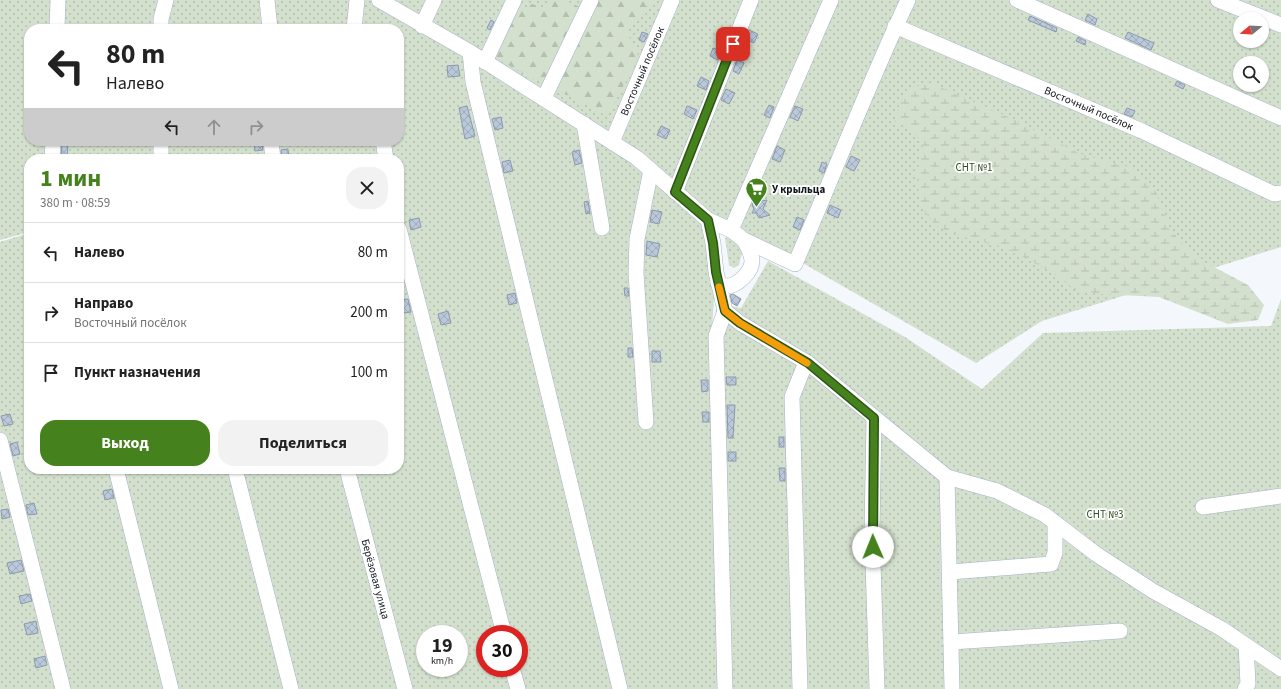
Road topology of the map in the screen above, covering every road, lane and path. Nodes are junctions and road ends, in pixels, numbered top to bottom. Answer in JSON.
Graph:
{"nodes":[{"id":1,"x":58,"y":0,"type":"edge"},
{"id":2,"x":166,"y":0,"type":"edge"},
{"id":3,"x":267,"y":0,"type":"edge"},
{"id":4,"x":357,"y":0,"type":"edge"},
{"id":5,"x":379,"y":0,"type":"edge"},
{"id":6,"x":434,"y":0,"type":"edge"},
{"id":7,"x":514,"y":0,"type":"edge"},
{"id":8,"x":591,"y":0,"type":"edge"},
{"id":9,"x":672,"y":0,"type":"edge"},
{"id":10,"x":751,"y":0,"type":"edge"},
{"id":11,"x":831,"y":0,"type":"edge"},
{"id":12,"x":908,"y":0,"type":"edge"},
{"id":13,"x":1017,"y":0,"type":"edge"},
{"id":14,"x":1218,"y":0,"type":"edge"},
{"id":15,"x":57,"y":24,"type":"edge"},
{"id":16,"x":161,"y":24,"type":"edge"},
{"id":17,"x":269,"y":24,"type":"edge"},
{"id":18,"x":355,"y":24,"type":"edge"},
{"id":19,"x":1281,"y":25,"type":"edge"},
{"id":20,"x":422,"y":26,"type":"junction"},
{"id":21,"x":895,"y":26,"type":"junction"},
{"id":22,"x":470,"y":52,"type":"junction"},
{"id":23,"x":485,"y":62,"type":"junction"},
{"id":24,"x":544,"y":98,"type":"junction"},
{"id":25,"x":1281,"y":118,"type":"edge"},
{"id":26,"x":584,"y":124,"type":"junction"},
{"id":27,"x":612,"y":142,"type":"junction"},
{"id":28,"x":651,"y":170,"type":"junction"},
{"id":29,"x":675,"y":192,"type":"junction"},
{"id":30,"x":1281,"y":193,"type":"edge"},
{"id":31,"x":708,"y":220,"type":"junction"},
{"id":32,"x":602,"y":228,"type":"dead end"},
{"id":33,"x":731,"y":230,"type":"junction"},
{"id":34,"x":744,"y":240,"type":"junction"},
{"id":35,"x":404,"y":248,"type":"edge"},
{"id":36,"x":718,"y":283,"type":"junction"},
{"id":37,"x":725,"y":311,"type":"junction"},
{"id":38,"x":806,"y":362,"type":"junction"},
{"id":39,"x":874,"y":418,"type":"junction"},
{"id":40,"x":646,"y":422,"type":"dead end"},
{"id":41,"x":0,"y":440,"type":"edge"},
{"id":42,"x":117,"y":474,"type":"edge"},
{"id":43,"x":236,"y":474,"type":"edge"},
{"id":44,"x":348,"y":474,"type":"edge"},
{"id":45,"x":947,"y":478,"type":"junction"},
{"id":46,"x":1281,"y":496,"type":"edge"},
{"id":47,"x":1203,"y":507,"type":"dead end"},
{"id":48,"x":1055,"y":523,"type":"junction"},
{"id":49,"x":950,"y":572,"type":"junction"},
{"id":50,"x":502,"y":625,"type":"edge"},
{"id":51,"x":1120,"y":631,"type":"dead end"},
{"id":52,"x":951,"y":642,"type":"junction"},
{"id":53,"x":1246,"y":645,"type":"junction"},
{"id":54,"x":1281,"y":669,"type":"edge"},
{"id":55,"x":515,"y":677,"type":"edge"},
{"id":56,"x":63,"y":689,"type":"edge"},
{"id":57,"x":171,"y":689,"type":"edge"},
{"id":58,"x":291,"y":689,"type":"edge"},
{"id":59,"x":405,"y":689,"type":"edge"},
{"id":60,"x":518,"y":689,"type":"edge"},
{"id":61,"x":620,"y":689,"type":"edge"},
{"id":62,"x":725,"y":689,"type":"edge"},
{"id":63,"x":800,"y":689,"type":"edge"},
{"id":64,"x":877,"y":689,"type":"edge"},
{"id":65,"x":952,"y":689,"type":"edge"},
{"id":66,"x":1245,"y":689,"type":"edge"}],
"edges":[{"from":1,"to":15,"type":"street"},
{"from":2,"to":16,"type":"street"},
{"from":3,"to":17,"type":"street"},
{"from":4,"to":18,"type":"street"},
{"from":5,"to":20,"type":"street"},
{"from":6,"to":20,"type":"street"},
{"from":7,"to":23,"type":"street"},
{"from":8,"to":24,"type":"street"},
{"from":9,"to":27,"type":"street","name":"Восточный посёлок"},
{"from":10,"to":29,"type":"street"},
{"from":11,"to":33,"type":"street"},
{"from":12,"to":21,"type":"street"},
{"from":13,"to":25,"type":"street"},
{"from":14,"to":19,"type":"street"},
{"from":20,"to":22,"type":"street"},
{"from":21,"to":30,"type":"street","name":"Восточный посёлок"},
{"from":21,"to":34,"type":"street"},
{"from":22,"to":23,"type":"street"},
{"from":22,"to":61,"type":"street"},
{"from":23,"to":24,"type":"street"},
{"from":24,"to":26,"type":"street"},
{"from":26,"to":27,"type":"street"},
{"from":26,"to":32,"type":"street"},
{"from":27,"to":28,"type":"street"},
{"from":28,"to":29,"type":"street"},
{"from":28,"to":40,"type":"street"},
{"from":29,"to":31,"type":"street"},
{"from":31,"to":33,"type":"street"},
{"from":31,"to":36,"type":"street"},
{"from":33,"to":34,"type":"street"},
{"from":34,"to":36,"type":"street"},
{"from":35,"to":50,"type":"street"},
{"from":36,"to":37,"type":"street"},
{"from":37,"to":38,"type":"street"},
{"from":37,"to":62,"type":"street"},
{"from":38,"to":39,"type":"street"},
{"from":38,"to":63,"type":"street"},
{"from":39,"to":45,"type":"street"},
{"from":39,"to":64,"type":"street"},
{"from":41,"to":56,"type":"street"},
{"from":42,"to":57,"type":"street"},
{"from":43,"to":58,"type":"street"},
{"from":44,"to":59,"type":"street","name":"Берёзовая улица"},
{"from":45,"to":48,"type":"street"},
{"from":45,"to":49,"type":"street"},
{"from":46,"to":47,"type":"street"},
{"from":48,"to":49,"type":"street"},
{"from":48,"to":53,"type":"street"},
{"from":49,"to":52,"type":"street"},
{"from":51,"to":52,"type":"street"},
{"from":52,"to":65,"type":"street"},
{"from":53,"to":54,"type":"street"},
{"from":53,"to":66,"type":"street"},
{"from":55,"to":60,"type":"street"}]}
